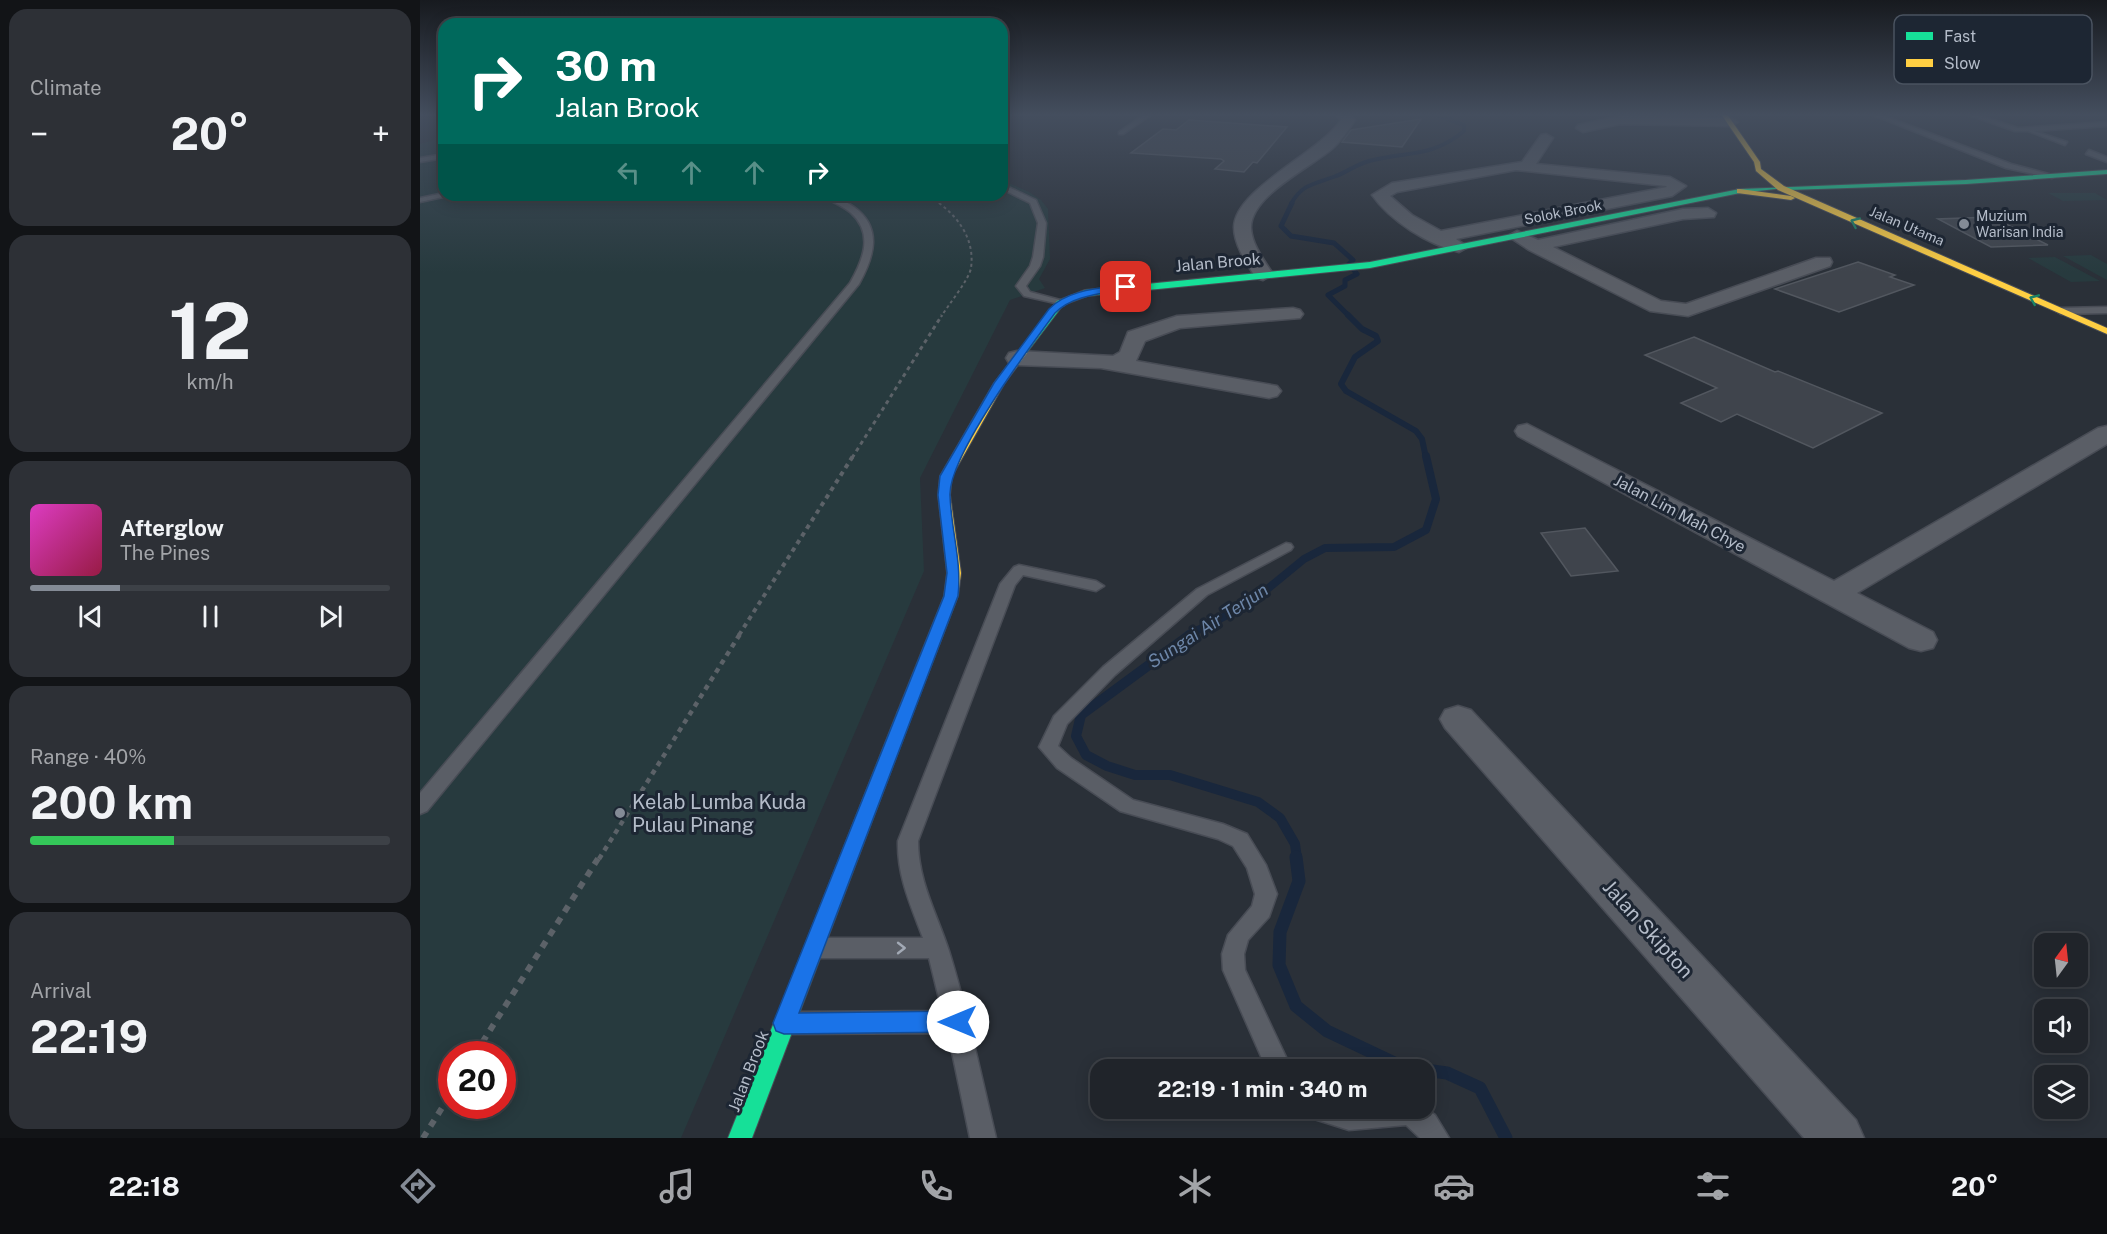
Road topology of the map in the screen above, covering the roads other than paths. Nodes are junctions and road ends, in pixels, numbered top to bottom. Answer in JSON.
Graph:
{"nodes":[{"id":1,"x":1295,"y":167,"type":"edge"},
{"id":2,"x":1501,"y":167,"type":"edge"},
{"id":3,"x":1537,"y":167,"type":"edge"},
{"id":4,"x":1758,"y":167,"type":"edge"},
{"id":5,"x":1768,"y":167,"type":"edge"},
{"id":6,"x":2010,"y":167,"type":"edge"},
{"id":7,"x":2014,"y":167,"type":"edge"},
{"id":8,"x":2107,"y":172,"type":"edge"},
{"id":9,"x":1764,"y":175,"type":"junction"},
{"id":10,"x":2052,"y":176,"type":"junction"},
{"id":11,"x":2020,"y":178,"type":"junction"},
{"id":12,"x":1882,"y":185,"type":"junction"},
{"id":13,"x":1852,"y":186,"type":"junction"},
{"id":14,"x":1781,"y":188,"type":"junction"},
{"id":15,"x":1008,"y":189,"type":"edge"},
{"id":16,"x":1740,"y":191,"type":"junction"},
{"id":17,"x":438,"y":197,"type":"edge"},
{"id":18,"x":420,"y":200,"type":"edge"},
{"id":19,"x":836,"y":201,"type":"edge"},
{"id":20,"x":1819,"y":205,"type":"junction"},
{"id":21,"x":1708,"y":213,"type":"dead end"},
{"id":22,"x":1517,"y":236,"type":"junction"},
{"id":23,"x":1437,"y":237,"type":"junction"},
{"id":24,"x":1535,"y":246,"type":"junction"},
{"id":25,"x":1459,"y":247,"type":"junction"},
{"id":26,"x":1823,"y":262,"type":"dead end"},
{"id":27,"x":1263,"y":274,"type":"junction"},
{"id":28,"x":1059,"y":303,"type":"junction"},
{"id":29,"x":2106,"y":306,"type":"edge"},
{"id":30,"x":2061,"y":310,"type":"junction"},
{"id":31,"x":1293,"y":314,"type":"dead end"},
{"id":32,"x":2107,"y":331,"type":"edge"},
{"id":33,"x":1017,"y":358,"type":"junction"},
{"id":34,"x":1117,"y":364,"type":"junction"},
{"id":35,"x":1269,"y":391,"type":"dead end"},
{"id":36,"x":1527,"y":431,"type":"dead end"},
{"id":37,"x":2107,"y":433,"type":"edge"},
{"id":38,"x":1286,"y":547,"type":"dead end"},
{"id":39,"x":1096,"y":586,"type":"dead end"},
{"id":40,"x":1834,"y":594,"type":"junction"},
{"id":41,"x":1921,"y":640,"type":"dead end"},
{"id":42,"x":1458,"y":719,"type":"dead end"},
{"id":43,"x":420,"y":806,"type":"edge"},
{"id":44,"x":814,"y":948,"type":"junction"},
{"id":45,"x":937,"y":948,"type":"junction"},
{"id":46,"x":958,"y":1022,"type":"junction"},
{"id":47,"x":784,"y":1023,"type":"junction"},
{"id":48,"x":1275,"y":1059,"type":"edge"},
{"id":49,"x":1422,"y":1119,"type":"edge"},
{"id":50,"x":740,"y":1138,"type":"edge"},
{"id":51,"x":982,"y":1138,"type":"edge"},
{"id":52,"x":1436,"y":1138,"type":"edge"},
{"id":53,"x":1838,"y":1138,"type":"edge"}],
"edges":[{"from":1,"to":27,"type":"street"},
{"from":2,"to":23,"type":"street","name":"Solok Brook"},
{"from":3,"to":23,"type":"street","name":"Solok Brook"},
{"from":4,"to":9,"type":"street","name":"Jalan Utama"},
{"from":5,"to":12,"type":"street"},
{"from":6,"to":11,"type":"lane"},
{"from":7,"to":10,"type":"lane"},
{"from":8,"to":10,"type":"street"},
{"from":9,"to":14,"type":"street","name":"Jalan Utama"},
{"from":9,"to":16,"type":"street"},
{"from":10,"to":11,"type":"street"},
{"from":11,"to":12,"type":"street"},
{"from":12,"to":13,"type":"street","name":"Jalan Brook"},
{"from":13,"to":14,"type":"street","name":"Jalan Brook"},
{"from":13,"to":20,"type":"street"},
{"from":14,"to":16,"type":"street","name":"Jalan Brook"},
{"from":14,"to":20,"type":"street","name":"Jalan Utama"},
{"from":15,"to":28,"type":"lane"},
{"from":16,"to":20,"type":"street"},
{"from":16,"to":22,"type":"street","name":"Jalan Brook"},
{"from":17,"to":18,"type":"lane"},
{"from":19,"to":43,"type":"lane"},
{"from":30,"to":20,"type":"street","name":"Jalan Utama","one_way":true},
{"from":21,"to":24,"type":"street"},
{"from":22,"to":24,"type":"street"},
{"from":22,"to":25,"type":"street","name":"Jalan Brook"},
{"from":23,"to":25,"type":"street","name":"Solok Brook"},
{"from":24,"to":26,"type":"street"},
{"from":25,"to":27,"type":"street","name":"Jalan Brook"},
{"from":27,"to":28,"type":"street","name":"Jalan Brook"},
{"from":28,"to":33,"type":"street","name":"Jalan Brook"},
{"from":29,"to":30,"type":"lane"},
{"from":30,"to":32,"type":"street","name":"Jalan Utama"},
{"from":31,"to":34,"type":"street"},
{"from":33,"to":34,"type":"street"},
{"from":33,"to":44,"type":"street","name":"Jalan Brook"},
{"from":34,"to":35,"type":"street"},
{"from":36,"to":40,"type":"street","name":"Jalan Lim Mah Chye"},
{"from":37,"to":40,"type":"street"},
{"from":38,"to":48,"type":"lane"},
{"from":39,"to":45,"type":"lane"},
{"from":40,"to":41,"type":"street","name":"Jalan Lim Mah Chye"},
{"from":42,"to":53,"type":"street","name":"Jalan Skipton"},
{"from":44,"to":45,"type":"lane","one_way":true},
{"from":44,"to":47,"type":"street","name":"Jalan Brook"},
{"from":45,"to":46,"type":"lane"},
{"from":46,"to":47,"type":"lane"},
{"from":46,"to":51,"type":"lane"},
{"from":47,"to":50,"type":"street","name":"Jalan Brook"},
{"from":49,"to":52,"type":"lane"}]}
